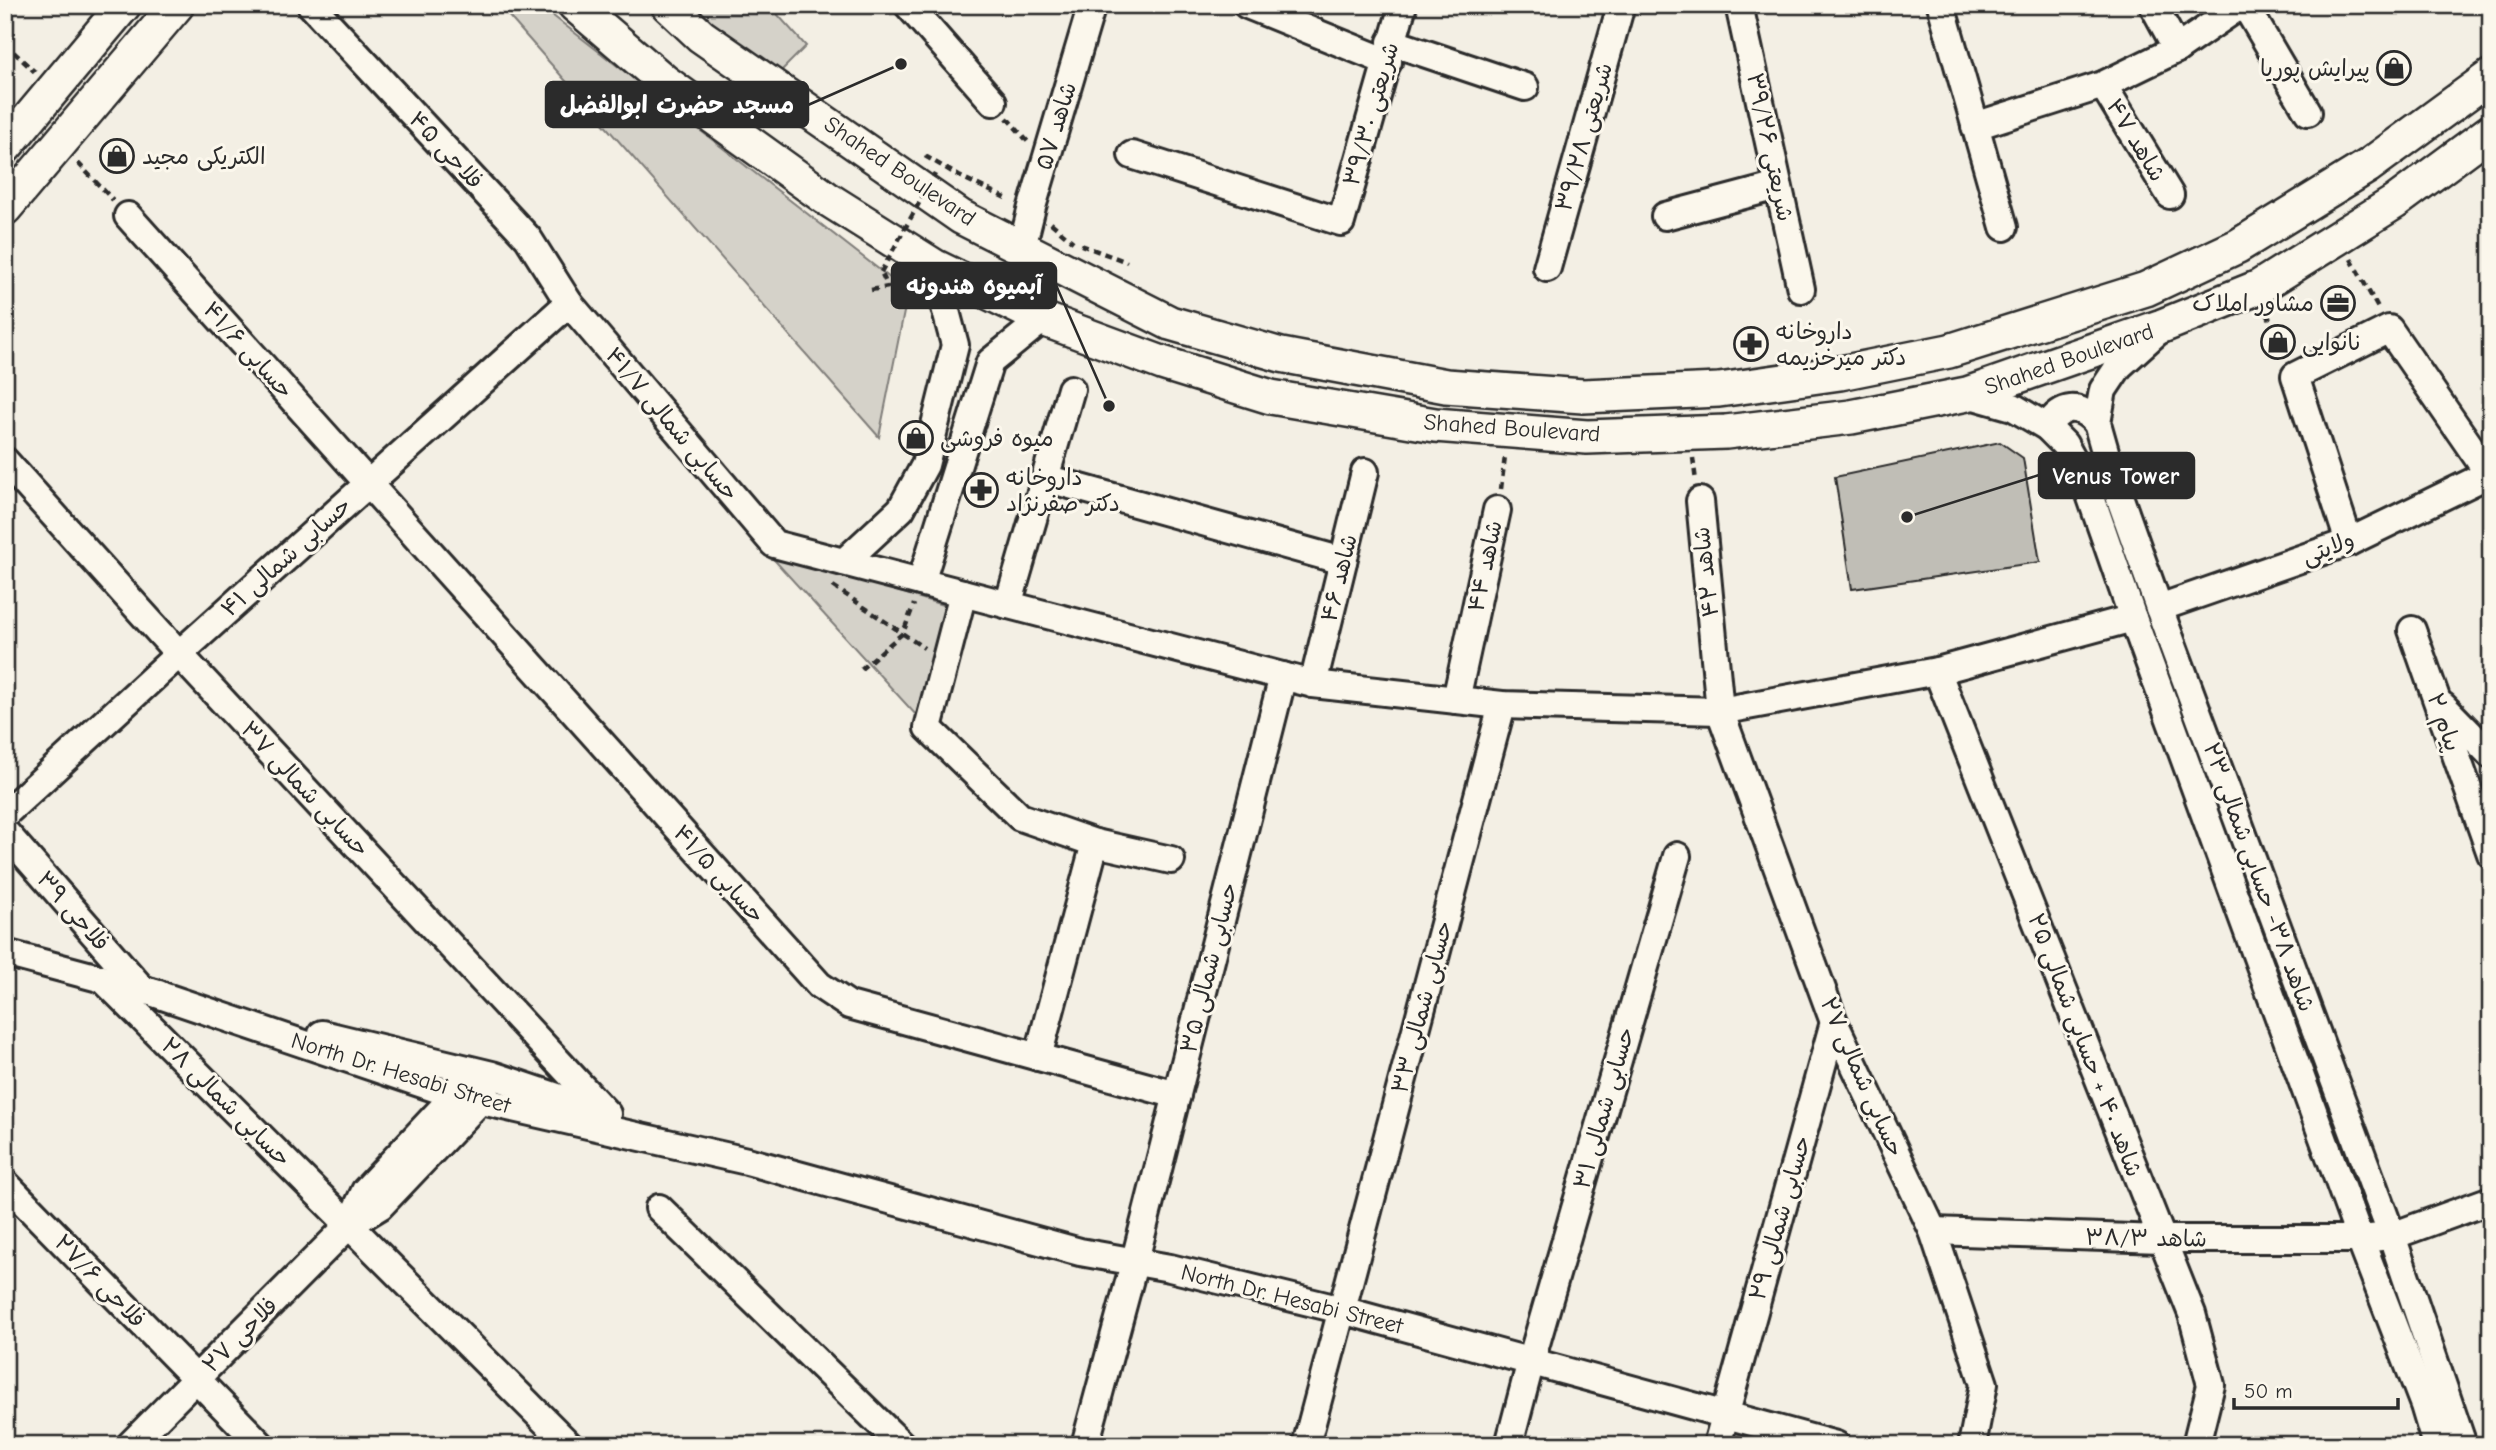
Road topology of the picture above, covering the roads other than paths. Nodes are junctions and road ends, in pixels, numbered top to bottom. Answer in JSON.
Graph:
{"nodes":[{"id":1,"x":124,"y":5,"type":"edge"},
{"id":2,"x":177,"y":5,"type":"edge"},
{"id":3,"x":311,"y":5,"type":"edge"},
{"id":4,"x":575,"y":5,"type":"edge"},
{"id":5,"x":668,"y":5,"type":"edge"},
{"id":6,"x":908,"y":5,"type":"edge"},
{"id":7,"x":1092,"y":5,"type":"edge"},
{"id":8,"x":1247,"y":5,"type":"edge"},
{"id":9,"x":1403,"y":5,"type":"edge"},
{"id":10,"x":1621,"y":5,"type":"edge"},
{"id":11,"x":1740,"y":5,"type":"edge"},
{"id":12,"x":1941,"y":5,"type":"edge"},
{"id":13,"x":2152,"y":5,"type":"edge"},
{"id":14,"x":2243,"y":5,"type":"edge"},
{"id":15,"x":2178,"y":49,"type":"junction"},
{"id":16,"x":1389,"y":52,"type":"junction"},
{"id":17,"x":2491,"y":76,"type":"edge"},
{"id":18,"x":2103,"y":85,"type":"junction"},
{"id":19,"x":1525,"y":87,"type":"dead end"},
{"id":20,"x":993,"y":103,"type":"road end"},
{"id":21,"x":2308,"y":112,"type":"dead end"},
{"id":22,"x":1975,"y":126,"type":"junction"},
{"id":23,"x":2491,"y":131,"type":"edge"},
{"id":24,"x":5,"y":147,"type":"edge"},
{"id":25,"x":1132,"y":155,"type":"dead end"},
{"id":26,"x":1778,"y":186,"type":"junction"},
{"id":27,"x":2170,"y":195,"type":"dead end"},
{"id":28,"x":5,"y":208,"type":"edge"},
{"id":29,"x":128,"y":216,"type":"road end"},
{"id":30,"x":1665,"y":216,"type":"dead end"},
{"id":31,"x":2004,"y":227,"type":"dead end"},
{"id":32,"x":1022,"y":247,"type":"junction"},
{"id":33,"x":934,"y":266,"type":"junction"},
{"id":34,"x":1547,"y":268,"type":"dead end"},
{"id":35,"x":1801,"y":289,"type":"dead end"},
{"id":36,"x":569,"y":303,"type":"junction"},
{"id":37,"x":1043,"y":318,"type":"junction"},
{"id":38,"x":2162,"y":326,"type":"junction"},
{"id":39,"x":955,"y":345,"type":"junction"},
{"id":40,"x":990,"y":362,"type":"junction"},
{"id":41,"x":1071,"y":389,"type":"dead end"},
{"id":42,"x":1967,"y":394,"type":"junction"},
{"id":43,"x":2096,"y":423,"type":"junction"},
{"id":44,"x":2047,"y":427,"type":"junction"},
{"id":45,"x":5,"y":461,"type":"edge"},
{"id":46,"x":1365,"y":472,"type":"dead end"},
{"id":47,"x":2490,"y":475,"type":"edge"},
{"id":48,"x":1045,"y":478,"type":"junction"},
{"id":49,"x":367,"y":484,"type":"junction"},
{"id":50,"x":1699,"y":501,"type":"road end"},
{"id":51,"x":1497,"y":510,"type":"road end"},
{"id":52,"x":2349,"y":542,"type":"junction"},
{"id":53,"x":1343,"y":561,"type":"junction"},
{"id":54,"x":835,"y":571,"type":"junction"},
{"id":55,"x":921,"y":582,"type":"junction"},
{"id":56,"x":963,"y":593,"type":"junction"},
{"id":57,"x":1008,"y":605,"type":"junction"},
{"id":58,"x":2160,"y":608,"type":"junction"},
{"id":59,"x":2133,"y":618,"type":"junction"},
{"id":60,"x":2412,"y":630,"type":"dead end"},
{"id":61,"x":178,"y":654,"type":"junction"},
{"id":62,"x":1937,"y":671,"type":"junction"},
{"id":63,"x":1283,"y":676,"type":"junction"},
{"id":64,"x":1313,"y":684,"type":"junction"},
{"id":65,"x":2436,"y":699,"type":"junction"},
{"id":66,"x":1456,"y":700,"type":"junction"},
{"id":67,"x":1502,"y":705,"type":"junction"},
{"id":68,"x":1720,"y":711,"type":"junction"},
{"id":69,"x":2491,"y":755,"type":"edge"},
{"id":70,"x":5,"y":814,"type":"edge"},
{"id":71,"x":5,"y":832,"type":"edge"},
{"id":72,"x":1095,"y":844,"type":"junction"},
{"id":73,"x":2491,"y":854,"type":"edge"},
{"id":74,"x":1677,"y":856,"type":"dead end"},
{"id":75,"x":1171,"y":860,"type":"dead end"},
{"id":76,"x":5,"y":953,"type":"edge"},
{"id":77,"x":104,"y":979,"type":"junction"},
{"id":78,"x":142,"y":989,"type":"junction"},
{"id":79,"x":1834,"y":1022,"type":"junction"},
{"id":80,"x":1038,"y":1057,"type":"junction"},
{"id":81,"x":481,"y":1073,"type":"junction"},
{"id":82,"x":1177,"y":1095,"type":"junction"},
{"id":83,"x":468,"y":1098,"type":"junction"},
{"id":84,"x":607,"y":1114,"type":"junction"},
{"id":85,"x":747,"y":1161,"type":"junction"},
{"id":86,"x":5,"y":1183,"type":"edge"},
{"id":87,"x":2491,"y":1200,"type":"edge"},
{"id":88,"x":659,"y":1208,"type":"dead end"},
{"id":89,"x":349,"y":1224,"type":"junction"},
{"id":90,"x":1933,"y":1231,"type":"junction"},
{"id":91,"x":2392,"y":1236,"type":"junction"},
{"id":92,"x":2161,"y":1239,"type":"junction"},
{"id":93,"x":2360,"y":1239,"type":"junction"},
{"id":94,"x":1135,"y":1260,"type":"junction"},
{"id":95,"x":1342,"y":1310,"type":"junction"},
{"id":96,"x":1531,"y":1361,"type":"junction"},
{"id":97,"x":195,"y":1380,"type":"junction"},
{"id":98,"x":2424,"y":1405,"type":"junction"},
{"id":99,"x":1725,"y":1414,"type":"junction"},
{"id":100,"x":2199,"y":1434,"type":"edge"},
{"id":101,"x":130,"y":1445,"type":"edge"},
{"id":102,"x":261,"y":1445,"type":"edge"},
{"id":103,"x":569,"y":1445,"type":"edge"},
{"id":104,"x":902,"y":1445,"type":"edge"},
{"id":105,"x":1085,"y":1445,"type":"edge"},
{"id":106,"x":1306,"y":1445,"type":"edge"},
{"id":107,"x":1509,"y":1445,"type":"edge"},
{"id":108,"x":1717,"y":1445,"type":"edge"},
{"id":109,"x":1836,"y":1445,"type":"edge"},
{"id":110,"x":1972,"y":1445,"type":"edge"},
{"id":111,"x":2416,"y":1445,"type":"edge"},
{"id":112,"x":2436,"y":1445,"type":"edge"},
{"id":113,"x":2463,"y":1445,"type":"edge"}],
"edges":[{"from":1,"to":24,"type":"main road"},
{"from":2,"to":28,"type":"main road"},
{"from":3,"to":36,"type":"street","name":"فلاحی ۴۵"},
{"from":4,"to":33,"type":"main road","name":"Shahed Boulevard"},
{"from":5,"to":32,"type":"main road","name":"Shahed Boulevard"},
{"from":6,"to":20,"type":"street"},
{"from":7,"to":32,"type":"street","name":"شاهد ۵۷"},
{"from":8,"to":16,"type":"street"},
{"from":9,"to":16,"type":"street","name":"شریعتی ۳۹/۳۰"},
{"from":10,"to":34,"type":"street","name":"شریعتی ۳۹/۲۸"},
{"from":11,"to":26,"type":"street","name":"شریعتی ۳۹/۲۶"},
{"from":12,"to":22,"type":"street"},
{"from":13,"to":15,"type":"street"},
{"from":14,"to":15,"type":"street"},
{"from":14,"to":21,"type":"street"},
{"from":15,"to":18,"type":"street"},
{"from":16,"to":19,"type":"street"},
{"from":16,"to":25,"type":"street","name":"شریعتی ۳۹/۳۰"},
{"from":17,"to":32,"type":"main road","name":"Shahed Boulevard"},
{"from":18,"to":22,"type":"street"},
{"from":18,"to":27,"type":"street","name":"شاهد ۴۷"},
{"from":22,"to":31,"type":"street"},
{"from":23,"to":38,"type":"main road","name":"Shahed Boulevard"},
{"from":26,"to":30,"type":"street"},
{"from":26,"to":35,"type":"street","name":"شریعتی ۳۹/۲۶"},
{"from":29,"to":49,"type":"street","name":"حسابی ۴۱/۶"},
{"from":33,"to":37,"type":"main road","name":"Shahed Boulevard"},
{"from":33,"to":39,"type":"street"},
{"from":36,"to":49,"type":"street","name":"حسابی شمالی ۴۱"},
{"from":36,"to":54,"type":"street","name":"حسابی شمالی ۴۱/۷"},
{"from":37,"to":40,"type":"street"},
{"from":37,"to":42,"type":"main road","name":"Shahed Boulevard"},
{"from":38,"to":42,"type":"main road","name":"Shahed Boulevard"},
{"from":38,"to":43,"type":"street","name":"شاهد ۳۸- حسابی شمالی ۲۳"},
{"from":39,"to":40,"type":"street"},
{"from":39,"to":54,"type":"street"},
{"from":40,"to":55,"type":"street"},
{"from":41,"to":48,"type":"street"},
{"from":42,"to":44,"type":"street","name":"شاهد ۳۸- حسابی شمالی ۲۳"},
{"from":43,"to":44,"type":"street"},
{"from":43,"to":58,"type":"street","name":"شاهد ۳۸- حسابی شمالی ۲۳"},
{"from":44,"to":59,"type":"street","name":"شاهد ۳۸- حسابی شمالی ۲۳"},
{"from":45,"to":61,"type":"street","name":"حسابی شمالی ۳۷"},
{"from":46,"to":53,"type":"street","name":"شاهد ۴۶"},
{"from":47,"to":52,"type":"street","name":"ولایتی"},
{"from":47,"to":52,"type":"street"},
{"from":48,"to":53,"type":"street"},
{"from":48,"to":57,"type":"street"},
{"from":49,"to":61,"type":"street","name":"حسابی شمالی ۴۱"},
{"from":49,"to":80,"type":"street","name":"حسابی ۴۱/۵"},
{"from":50,"to":68,"type":"street","name":"شاهد ۴۲"},
{"from":51,"to":66,"type":"street","name":"شاهد ۴۴"},
{"from":52,"to":58,"type":"street","name":"ولایتی"},
{"from":53,"to":64,"type":"street","name":"شاهد ۴۶"},
{"from":54,"to":55,"type":"street"},
{"from":55,"to":56,"type":"street"},
{"from":56,"to":57,"type":"street"},
{"from":56,"to":72,"type":"street"},
{"from":57,"to":63,"type":"street"},
{"from":58,"to":91,"type":"street","name":"شاهد ۳۸- حسابی شمالی ۲۳"},
{"from":59,"to":62,"type":"street"},
{"from":59,"to":93,"type":"street","name":"شاهد ۳۸- حسابی شمالی ۲۳"},
{"from":60,"to":65,"type":"street","name":"پیام ۲"},
{"from":61,"to":70,"type":"street","name":"حسابی شمالی ۴۱"},
{"from":61,"to":84,"type":"street","name":"حسابی شمالی ۳۷"},
{"from":62,"to":68,"type":"street"},
{"from":62,"to":92,"type":"street","name":"شاهد ۴۰ + حسابی شمالی ۲۵"},
{"from":63,"to":64,"type":"street"},
{"from":63,"to":82,"type":"street","name":"حسابی شمالی ۳۵"},
{"from":64,"to":66,"type":"street"},
{"from":65,"to":69,"type":"street"},
{"from":65,"to":73,"type":"street","name":"پیام ۲"},
{"from":66,"to":67,"type":"street"},
{"from":67,"to":68,"type":"street"},
{"from":67,"to":95,"type":"street","name":"حسابی شمالی ۳۳"},
{"from":68,"to":79,"type":"street","name":"حسابی شمالی ۲۷"},
{"from":71,"to":78,"type":"street","name":"فلاحی ۳۹"},
{"from":72,"to":75,"type":"street"},
{"from":72,"to":80,"type":"street"},
{"from":74,"to":96,"type":"street","name":"حسابی شمالی ۳۱"},
{"from":76,"to":77,"type":"street","name":"North Dr. Hesabi Street"},
{"from":77,"to":78,"type":"street","name":"North Dr. Hesabi Street"},
{"from":77,"to":89,"type":"street","name":"حسابی شمالی ۲۸"},
{"from":78,"to":81,"type":"street","name":"North Dr. Hesabi Street"},
{"from":78,"to":83,"type":"street","name":"North Dr. Hesabi Street"},
{"from":79,"to":90,"type":"street","name":"حسابی شمالی ۲۷"},
{"from":79,"to":99,"type":"street","name":"حسابی شمالی ۲۹"},
{"from":80,"to":82,"type":"street","name":"حسابی ۴۱/۵"},
{"from":81,"to":83,"type":"street","name":"فلاحی ۲۷"},
{"from":81,"to":84,"type":"street","name":"North Dr. Hesabi Street"},
{"from":82,"to":94,"type":"street","name":"حسابی شمالی ۳۵"},
{"from":83,"to":85,"type":"street","name":"North Dr. Hesabi Street"},
{"from":83,"to":89,"type":"street","name":"فلاحی ۲۷"},
{"from":84,"to":85,"type":"street","name":"North Dr. Hesabi Street"},
{"from":85,"to":94,"type":"street","name":"North Dr. Hesabi Street"},
{"from":86,"to":97,"type":"street","name":"فلاحی ۲۷/۶"},
{"from":87,"to":91,"type":"street","name":"شاهد ۳۸/۳"},
{"from":88,"to":104,"type":"street"},
{"from":89,"to":97,"type":"street","name":"فلاحی ۲۷"},
{"from":89,"to":103,"type":"street","name":"حسابی شمالی ۲۸"},
{"from":90,"to":92,"type":"street","name":"شاهد ۳۸/۳"},
{"from":90,"to":110,"type":"street","name":"حسابی شمالی ۲۷"},
{"from":91,"to":93,"type":"street","name":"شاهد ۳۸/۳"},
{"from":91,"to":113,"type":"street","name":"شاهد ۳۸- حسابی شمالی ۲۳"},
{"from":92,"to":93,"type":"street","name":"شاهد ۳۸/۳"},
{"from":92,"to":100,"type":"street","name":"شاهد ۴۰ + حسابی شمالی ۲۵"},
{"from":93,"to":98,"type":"street","name":"شاهد ۳۸- حسابی شمالی ۲۳"},
{"from":94,"to":95,"type":"street","name":"North Dr. Hesabi Street"},
{"from":94,"to":105,"type":"street","name":"حسابی شمالی ۳۵"},
{"from":95,"to":96,"type":"street","name":"North Dr. Hesabi Street"},
{"from":95,"to":106,"type":"street","name":"حسابی شمالی ۳۳"},
{"from":96,"to":99,"type":"street","name":"North Dr. Hesabi Street"},
{"from":96,"to":107,"type":"street","name":"حسابی شمالی ۳۱"},
{"from":97,"to":101,"type":"street","name":"فلاحی ۲۷"},
{"from":97,"to":102,"type":"street","name":"فلاحی ۲۷/۶"},
{"from":98,"to":111,"type":"street"},
{"from":98,"to":112,"type":"street","name":"شاهد ۳۸- حسابی شمالی ۲۳"},
{"from":99,"to":108,"type":"street","name":"حسابی شمالی ۲۹"},
{"from":99,"to":109,"type":"street","name":"North Dr. Hesabi Street"}]}
